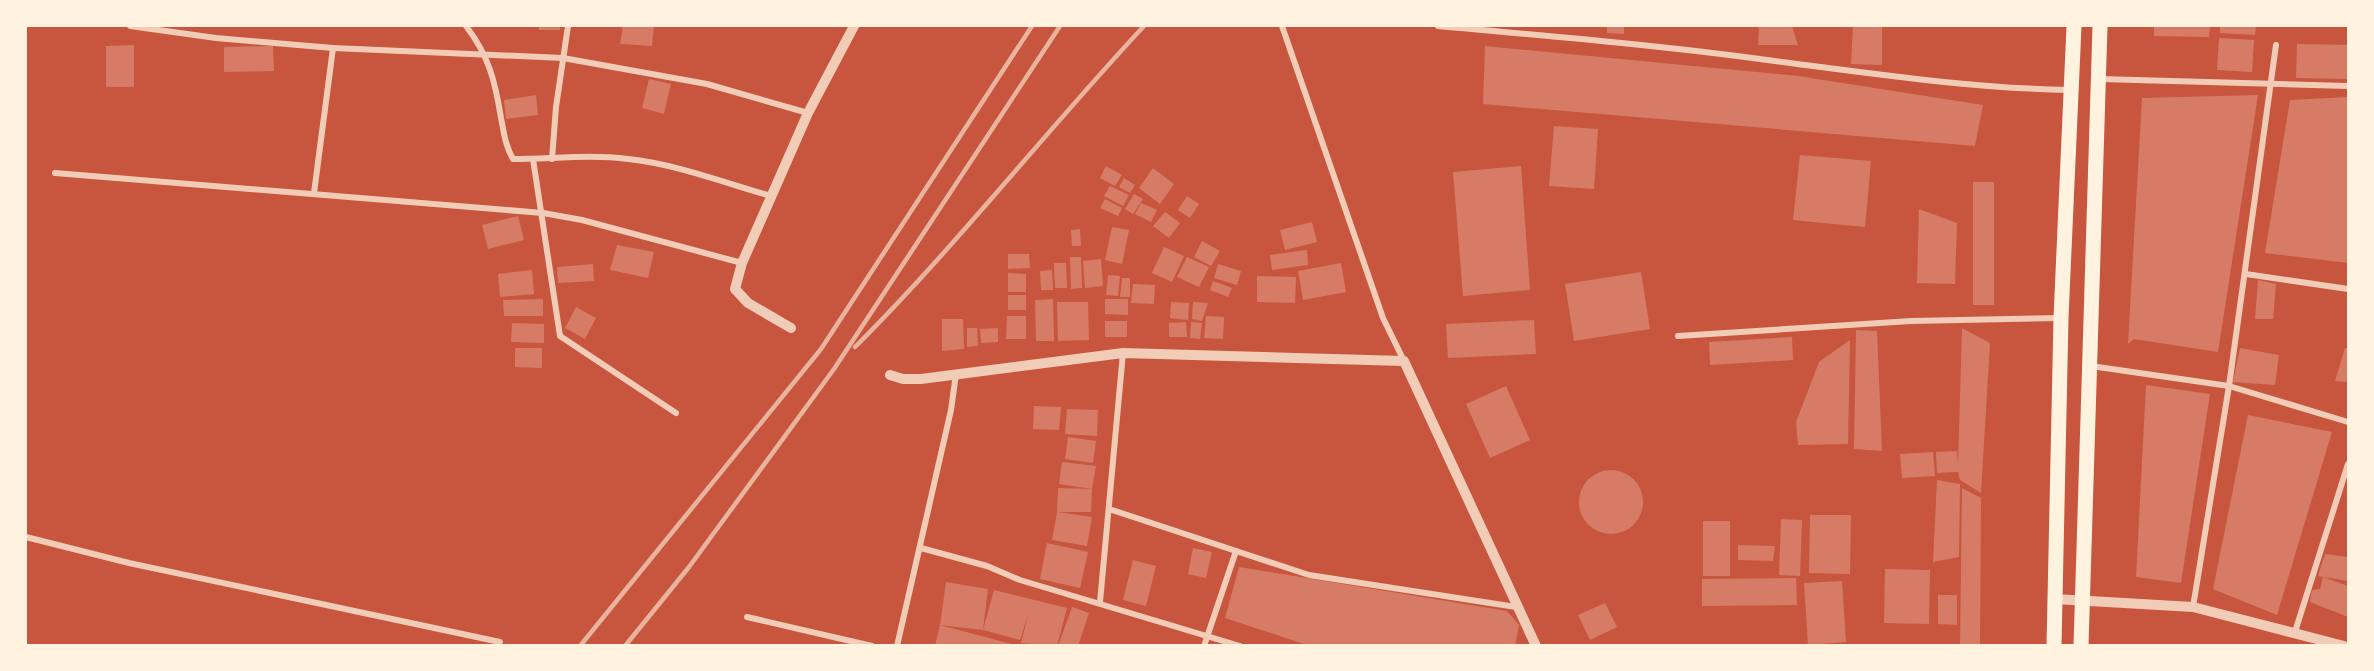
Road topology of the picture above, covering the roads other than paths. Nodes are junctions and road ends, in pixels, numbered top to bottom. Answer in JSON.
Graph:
{"nodes":[{"id":1,"x":130,"y":26,"type":"edge"},
{"id":2,"x":466,"y":26,"type":"edge"},
{"id":3,"x":568,"y":26,"type":"edge"},
{"id":4,"x":854,"y":26,"type":"edge"},
{"id":5,"x":1282,"y":26,"type":"edge"},
{"id":6,"x":1438,"y":26,"type":"edge"},
{"id":7,"x":2074,"y":26,"type":"edge"},
{"id":8,"x":2100,"y":26,"type":"edge"},
{"id":9,"x":2276,"y":45,"type":"dead end"},
{"id":10,"x":333,"y":48,"type":"junction"},
{"id":11,"x":485,"y":52,"type":"junction"},
{"id":12,"x":563,"y":58,"type":"junction"},
{"id":13,"x":2099,"y":79,"type":"junction"},
{"id":14,"x":2273,"y":85,"type":"junction"},
{"id":15,"x":2349,"y":86,"type":"edge"},
{"id":16,"x":2072,"y":90,"type":"junction"},
{"id":17,"x":808,"y":113,"type":"junction"},
{"id":18,"x":533,"y":159,"type":"junction"},
{"id":19,"x":552,"y":159,"type":"junction"},
{"id":20,"x":55,"y":173,"type":"dead end"},
{"id":21,"x":314,"y":193,"type":"junction"},
{"id":22,"x":771,"y":196,"type":"junction"},
{"id":23,"x":543,"y":213,"type":"junction"},
{"id":24,"x":742,"y":263,"type":"junction"},
{"id":25,"x":2246,"y":274,"type":"junction"},
{"id":26,"x":2349,"y":289,"type":"edge"},
{"id":27,"x":2061,"y":318,"type":"junction"},
{"id":28,"x":791,"y":328,"type":"dead end"},
{"id":29,"x":1678,"y":336,"type":"dead end"},
{"id":30,"x":1123,"y":353,"type":"junction"},
{"id":31,"x":1404,"y":361,"type":"junction"},
{"id":32,"x":2091,"y":366,"type":"junction"},
{"id":33,"x":956,"y":374,"type":"junction"},
{"id":34,"x":890,"y":375,"type":"dead end"},
{"id":35,"x":2229,"y":386,"type":"junction"},
{"id":36,"x":676,"y":413,"type":"dead end"},
{"id":37,"x":2349,"y":422,"type":"edge"},
{"id":38,"x":2349,"y":464,"type":"edge"},
{"id":39,"x":1109,"y":509,"type":"junction"},
{"id":40,"x":26,"y":537,"type":"edge"},
{"id":41,"x":921,"y":548,"type":"junction"},
{"id":42,"x":1236,"y":551,"type":"junction"},
{"id":43,"x":2055,"y":599,"type":"junction"},
{"id":44,"x":2083,"y":600,"type":"junction"},
{"id":45,"x":1100,"y":602,"type":"junction"},
{"id":46,"x":1516,"y":607,"type":"junction"},
{"id":47,"x":2193,"y":607,"type":"junction"},
{"id":48,"x":747,"y":617,"type":"dead end"},
{"id":49,"x":1208,"y":635,"type":"junction"},
{"id":50,"x":2294,"y":635,"type":"junction"},
{"id":51,"x":500,"y":642,"type":"dead end"},
{"id":52,"x":1531,"y":642,"type":"edge"},
{"id":53,"x":2324,"y":643,"type":"edge"},
{"id":54,"x":872,"y":645,"type":"edge"},
{"id":55,"x":897,"y":645,"type":"edge"},
{"id":56,"x":1204,"y":645,"type":"edge"},
{"id":57,"x":1240,"y":645,"type":"edge"},
{"id":58,"x":2054,"y":645,"type":"edge"},
{"id":59,"x":2081,"y":645,"type":"edge"},
{"id":60,"x":2344,"y":645,"type":"edge"}],
"edges":[{"from":1,"to":10,"type":"street"},
{"from":2,"to":11,"type":"street"},
{"from":3,"to":12,"type":"street"},
{"from":4,"to":17,"type":"street"},
{"from":5,"to":31,"type":"street"},
{"from":6,"to":16,"type":"street"},
{"from":7,"to":16,"type":"main road"},
{"from":8,"to":13,"type":"main road"},
{"from":9,"to":14,"type":"street"},
{"from":10,"to":11,"type":"street"},
{"from":10,"to":21,"type":"street"},
{"from":11,"to":12,"type":"street"},
{"from":11,"to":18,"type":"street"},
{"from":12,"to":17,"type":"street"},
{"from":12,"to":19,"type":"street"},
{"from":13,"to":14,"type":"street"},
{"from":13,"to":32,"type":"main road"},
{"from":14,"to":15,"type":"street"},
{"from":14,"to":25,"type":"street"},
{"from":16,"to":27,"type":"main road"},
{"from":17,"to":22,"type":"street"},
{"from":18,"to":19,"type":"street"},
{"from":18,"to":23,"type":"street"},
{"from":19,"to":22,"type":"street"},
{"from":20,"to":21,"type":"street"},
{"from":21,"to":23,"type":"street"},
{"from":22,"to":24,"type":"street"},
{"from":23,"to":24,"type":"street"},
{"from":23,"to":36,"type":"street"},
{"from":24,"to":28,"type":"street"},
{"from":25,"to":26,"type":"street"},
{"from":25,"to":35,"type":"street"},
{"from":27,"to":29,"type":"street"},
{"from":27,"to":43,"type":"main road"},
{"from":30,"to":31,"type":"street"},
{"from":30,"to":33,"type":"street"},
{"from":30,"to":39,"type":"street"},
{"from":31,"to":46,"type":"street"},
{"from":32,"to":35,"type":"street"},
{"from":32,"to":44,"type":"main road"},
{"from":33,"to":34,"type":"street"},
{"from":33,"to":41,"type":"street"},
{"from":35,"to":37,"type":"street"},
{"from":35,"to":47,"type":"street"},
{"from":38,"to":50,"type":"street"},
{"from":39,"to":42,"type":"street"},
{"from":39,"to":45,"type":"street"},
{"from":40,"to":51,"type":"street"},
{"from":41,"to":45,"type":"street"},
{"from":41,"to":55,"type":"street"},
{"from":42,"to":46,"type":"street"},
{"from":42,"to":49,"type":"street"},
{"from":43,"to":44,"type":"street"},
{"from":43,"to":58,"type":"main road"},
{"from":44,"to":47,"type":"street"},
{"from":44,"to":59,"type":"main road"},
{"from":45,"to":49,"type":"street"},
{"from":46,"to":52,"type":"street"},
{"from":47,"to":50,"type":"street"},
{"from":48,"to":54,"type":"street"},
{"from":49,"to":56,"type":"street"},
{"from":49,"to":57,"type":"street"},
{"from":50,"to":53,"type":"street"},
{"from":53,"to":60,"type":"street"}]}
